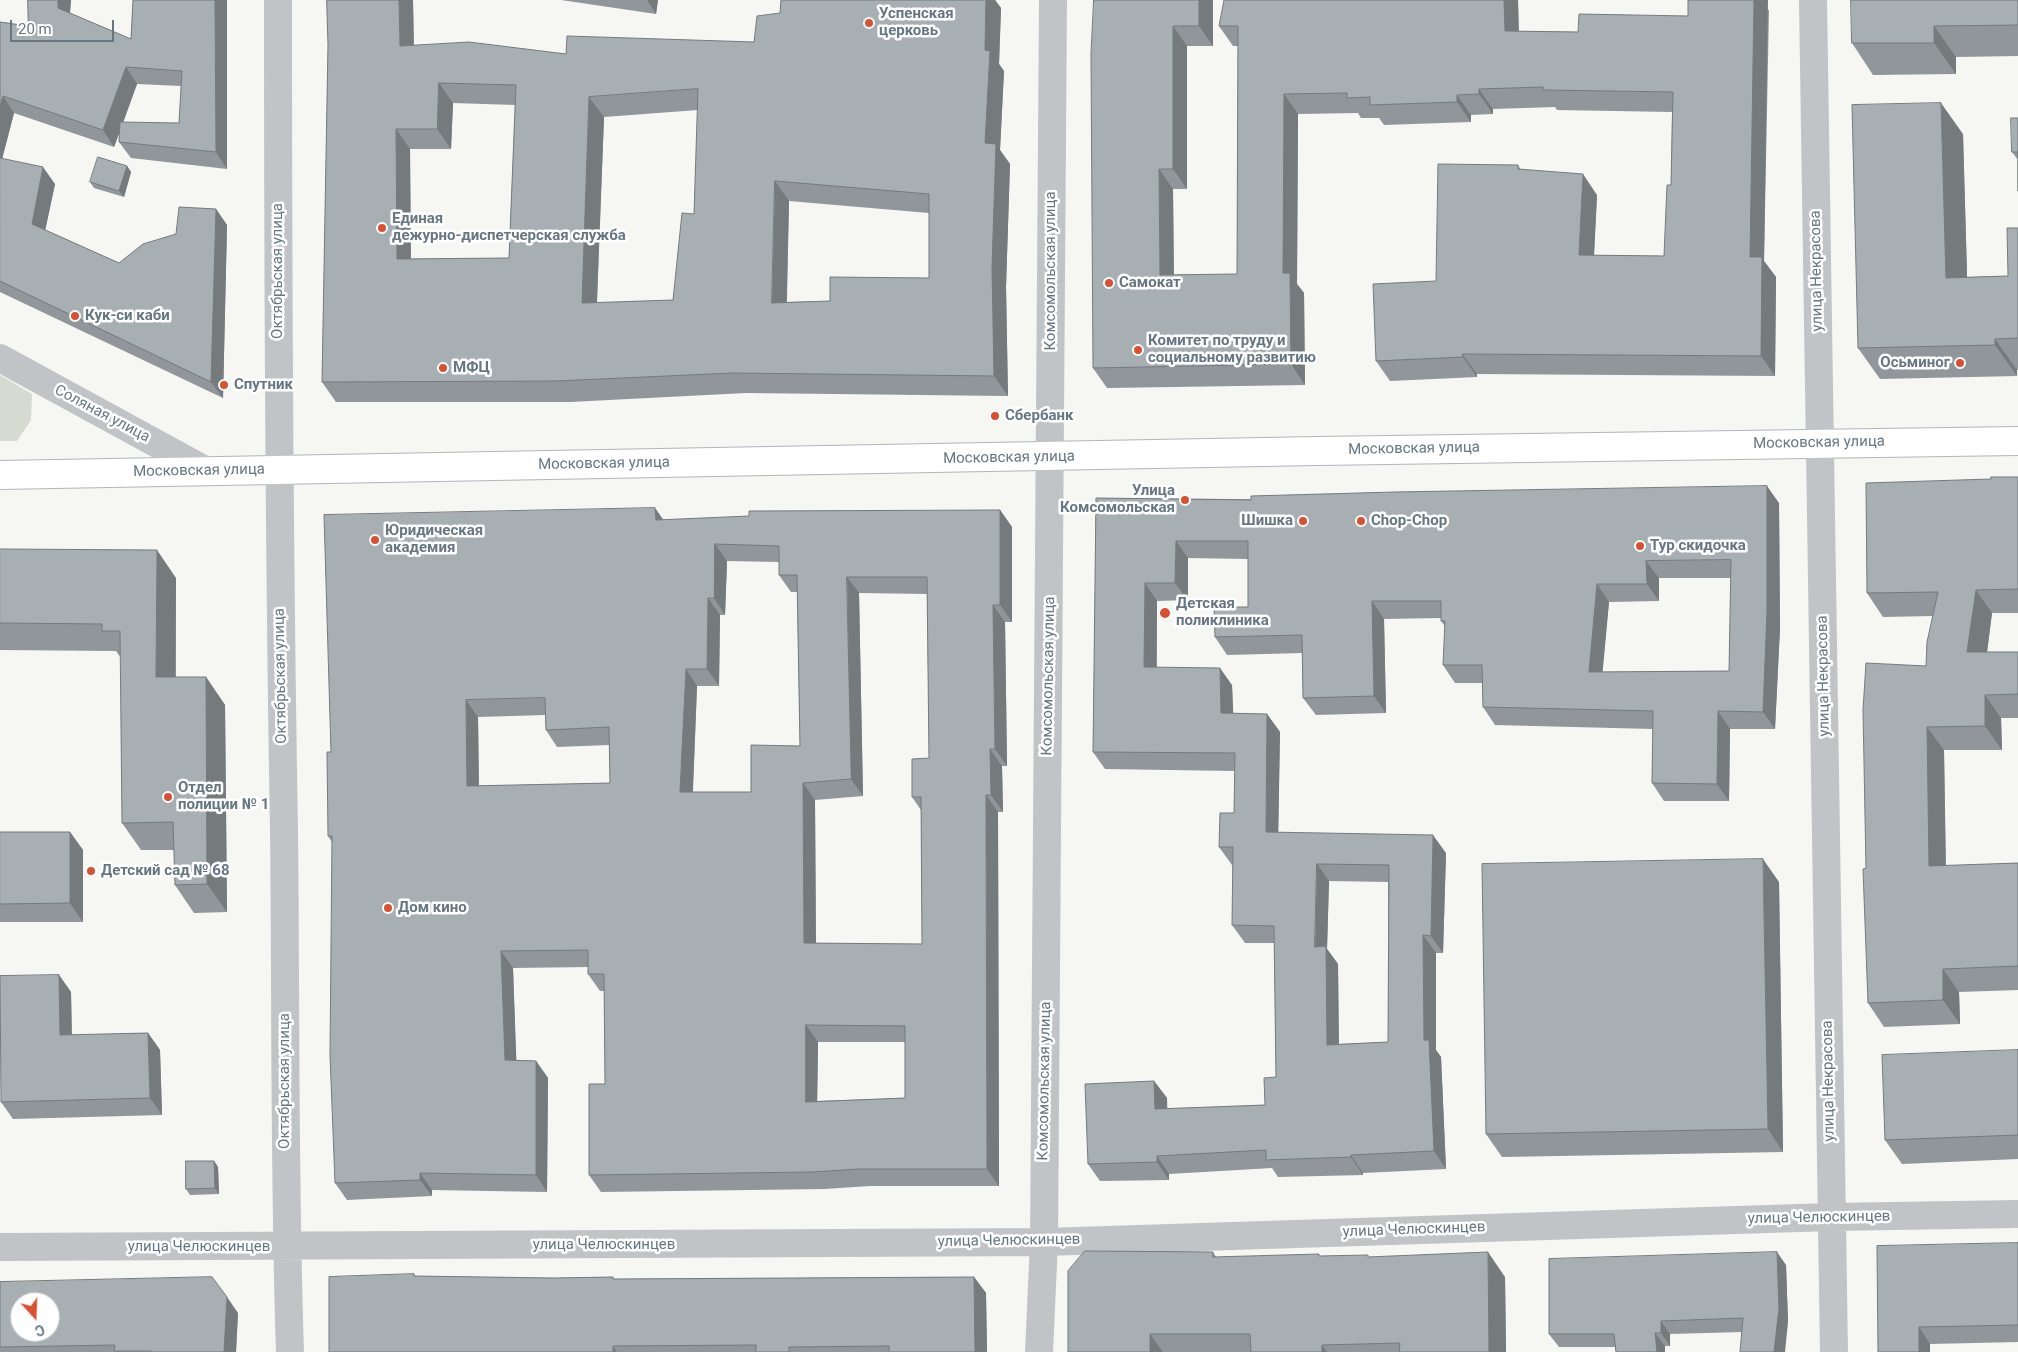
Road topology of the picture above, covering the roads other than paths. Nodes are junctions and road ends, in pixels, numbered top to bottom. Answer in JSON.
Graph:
{"nodes":[{"id":1,"x":278,"y":0,"type":"edge"},
{"id":2,"x":1053,"y":0,"type":"edge"},
{"id":3,"x":1813,"y":0,"type":"edge"},
{"id":4,"x":0,"y":358,"type":"edge"},
{"id":5,"x":2018,"y":441,"type":"edge"},
{"id":6,"x":1820,"y":443,"type":"junction"},
{"id":7,"x":1051,"y":456,"type":"junction"},
{"id":8,"x":279,"y":469,"type":"junction"},
{"id":9,"x":206,"y":470,"type":"junction"},
{"id":10,"x":0,"y":475,"type":"edge"},
{"id":11,"x":2018,"y":1214,"type":"edge"},
{"id":12,"x":1831,"y":1217,"type":"junction"},
{"id":13,"x":1044,"y":1242,"type":"junction"},
{"id":14,"x":0,"y":1247,"type":"edge"},
{"id":15,"x":286,"y":1247,"type":"junction"},
{"id":16,"x":290,"y":1352,"type":"edge"},
{"id":17,"x":1039,"y":1352,"type":"edge"},
{"id":18,"x":1834,"y":1352,"type":"edge"}],
"edges":[{"from":1,"to":8,"type":"street","name":"Октябрьская улица"},
{"from":2,"to":7,"type":"street","name":"Комсомольская улица"},
{"from":3,"to":6,"type":"street","name":"улица Некрасова"},
{"from":4,"to":9,"type":"street","name":"Соляная улица"},
{"from":5,"to":6,"type":"main road","name":"Московская улица"},
{"from":6,"to":7,"type":"main road","name":"Московская улица"},
{"from":6,"to":12,"type":"street","name":"улица Некрасова"},
{"from":7,"to":8,"type":"main road","name":"Московская улица"},
{"from":7,"to":13,"type":"street","name":"Комсомольская улица"},
{"from":8,"to":9,"type":"main road","name":"Московская улица"},
{"from":8,"to":15,"type":"street","name":"Октябрьская улица"},
{"from":9,"to":10,"type":"main road","name":"Московская улица"},
{"from":11,"to":12,"type":"street","name":"улица Челюскинцев"},
{"from":12,"to":13,"type":"street","name":"улица Челюскинцев"},
{"from":12,"to":18,"type":"street","name":"улица Некрасова"},
{"from":13,"to":15,"type":"street","name":"улица Челюскинцев"},
{"from":13,"to":17,"type":"street","name":"Комсомольская улица"},
{"from":14,"to":15,"type":"street","name":"улица Челюскинцев"},
{"from":15,"to":16,"type":"street","name":"Октябрьская улица"}]}
